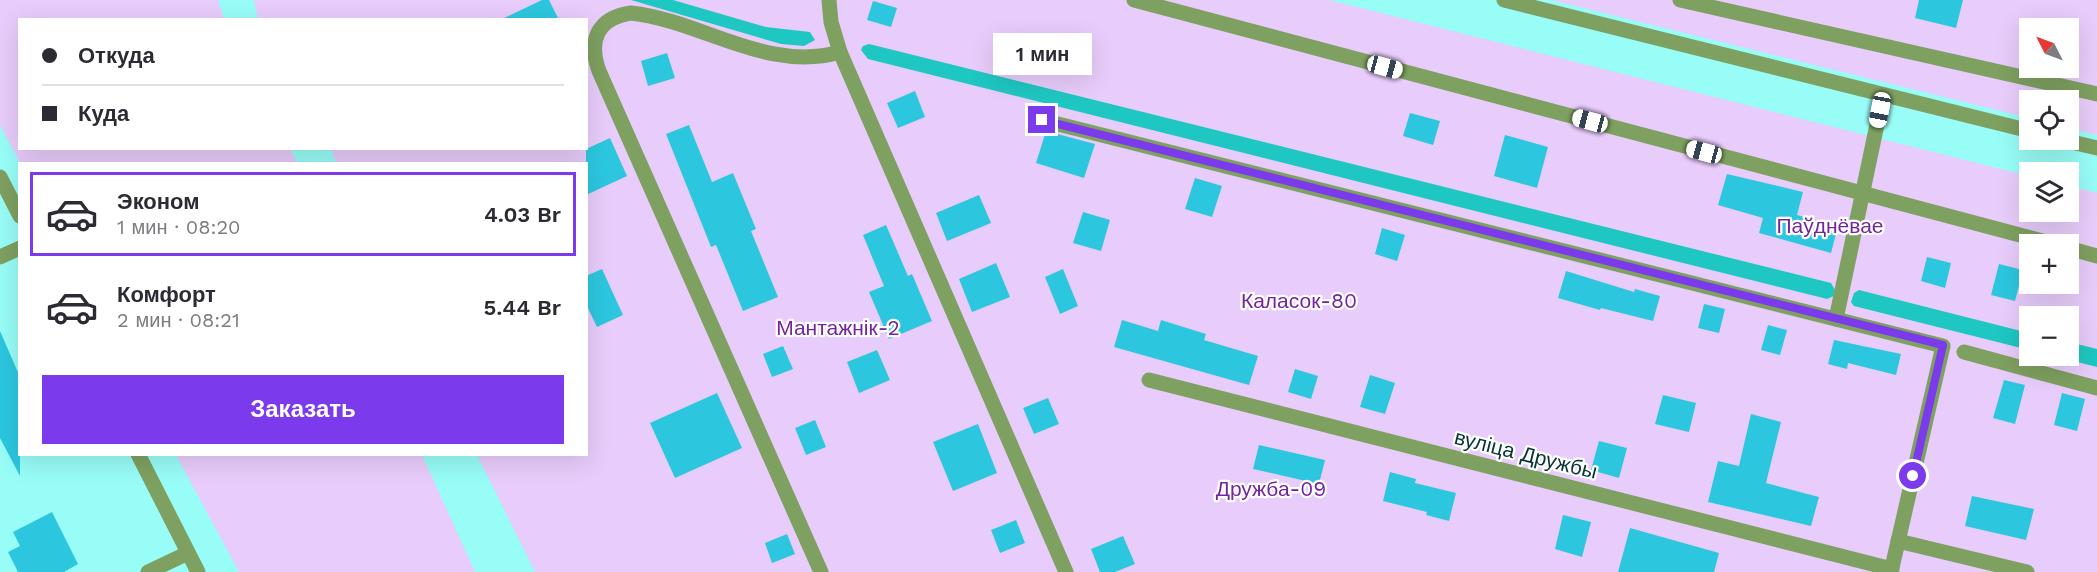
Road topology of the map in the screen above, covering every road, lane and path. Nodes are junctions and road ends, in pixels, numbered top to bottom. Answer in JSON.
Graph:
{"nodes":[{"id":1,"x":829,"y":0,"type":"edge"},
{"id":2,"x":1134,"y":0,"type":"edge"},
{"id":3,"x":1504,"y":0,"type":"edge"},
{"id":4,"x":1680,"y":0,"type":"edge"},
{"id":5,"x":840,"y":52,"type":"junction"},
{"id":6,"x":2097,"y":94,"type":"edge"},
{"id":7,"x":1883,"y":96,"type":"junction"},
{"id":8,"x":1042,"y":120,"type":"dead end"},
{"id":9,"x":2019,"y":128,"type":"edge"},
{"id":10,"x":2079,"y":144,"type":"edge"},
{"id":11,"x":2097,"y":148,"type":"edge"},
{"id":12,"x":0,"y":177,"type":"edge"},
{"id":13,"x":1864,"y":194,"type":"junction"},
{"id":14,"x":18,"y":212,"type":"edge"},
{"id":15,"x":2019,"y":235,"type":"edge"},
{"id":16,"x":18,"y":249,"type":"edge"},
{"id":17,"x":2079,"y":251,"type":"edge"},
{"id":18,"x":2097,"y":256,"type":"edge"},
{"id":19,"x":0,"y":257,"type":"edge"},
{"id":20,"x":1836,"y":319,"type":"junction"},
{"id":21,"x":1964,"y":352,"type":"dead end"},
{"id":22,"x":1149,"y":380,"type":"dead end"},
{"id":23,"x":2097,"y":388,"type":"edge"},
{"id":24,"x":139,"y":456,"type":"edge"},
{"id":25,"x":1898,"y":541,"type":"junction"},
{"id":26,"x":188,"y":553,"type":"junction"},
{"id":27,"x":1891,"y":570,"type":"edge"},
{"id":28,"x":148,"y":572,"type":"edge"},
{"id":29,"x":198,"y":572,"type":"edge"},
{"id":30,"x":821,"y":572,"type":"edge"},
{"id":31,"x":1066,"y":572,"type":"edge"},
{"id":32,"x":2027,"y":572,"type":"edge"}],
"edges":[{"from":1,"to":5,"type":"street"},
{"from":2,"to":13,"type":"street"},
{"from":3,"to":7,"type":"street"},
{"from":4,"to":6,"type":"street"},
{"from":5,"to":30,"type":"street"},
{"from":5,"to":31,"type":"street"},
{"from":7,"to":9,"type":"street"},
{"from":7,"to":13,"type":"street"},
{"from":8,"to":20,"type":"street"},
{"from":10,"to":11,"type":"street"},
{"from":12,"to":14,"type":"street"},
{"from":13,"to":15,"type":"street"},
{"from":13,"to":20,"type":"street"},
{"from":16,"to":19,"type":"street"},
{"from":17,"to":18,"type":"street"},
{"from":20,"to":25,"type":"street"},
{"from":21,"to":23,"type":"street"},
{"from":22,"to":27,"type":"street","name":"вуліца Дружбы"},
{"from":24,"to":26,"type":"street"},
{"from":25,"to":27,"type":"street"},
{"from":25,"to":32,"type":"street"},
{"from":26,"to":28,"type":"street"},
{"from":26,"to":29,"type":"street"}]}
